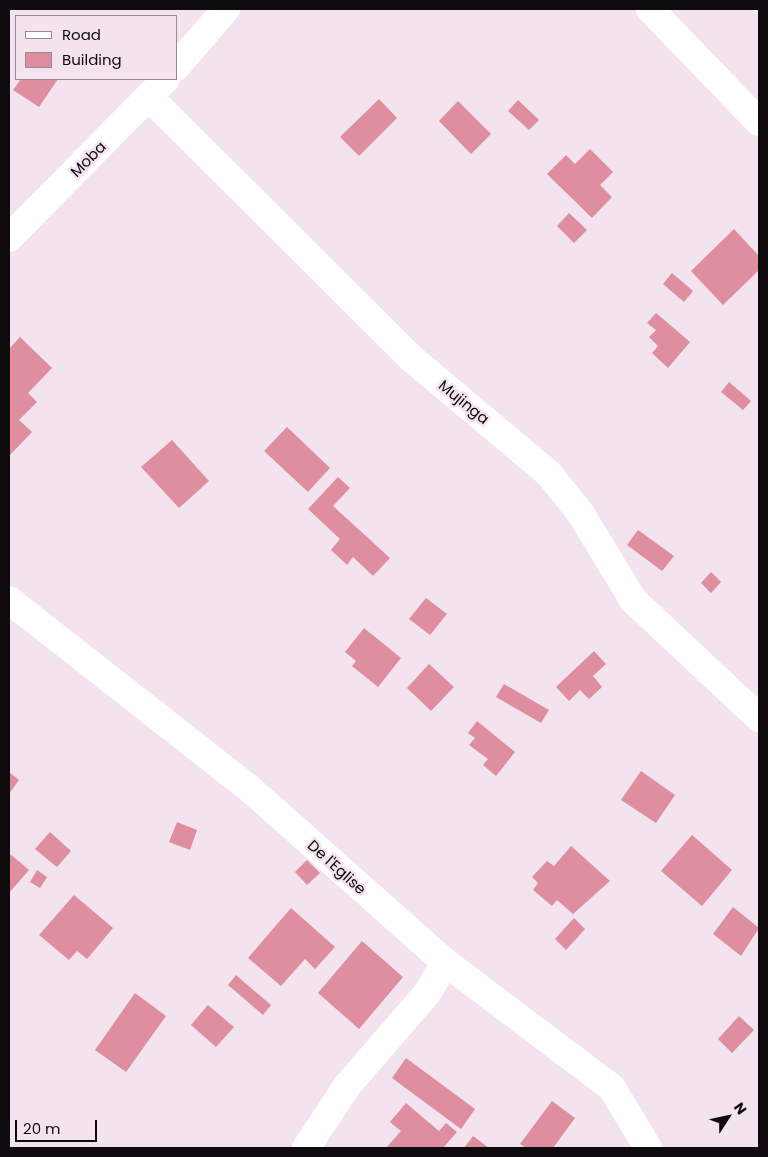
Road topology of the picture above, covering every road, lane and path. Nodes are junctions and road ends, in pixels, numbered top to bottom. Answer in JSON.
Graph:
{"nodes":[{"id":1,"x":650,"y":9,"type":"edge"},
{"id":2,"x":220,"y":11,"type":"edge"},
{"id":3,"x":178,"y":64,"type":"edge"},
{"id":4,"x":158,"y":88,"type":"edge"},
{"id":5,"x":759,"y":122,"type":"edge"},
{"id":6,"x":9,"y":238,"type":"edge"},
{"id":7,"x":9,"y":600,"type":"edge"},
{"id":8,"x":759,"y":718,"type":"edge"},
{"id":9,"x":445,"y":962,"type":"junction"},
{"id":10,"x":306,"y":1148,"type":"edge"},
{"id":11,"x":648,"y":1148,"type":"edge"}],
"edges":[{"from":1,"to":5,"type":"street"},
{"from":2,"to":3,"type":"street"},
{"from":4,"to":6,"type":"street","name":"Moba"},
{"from":4,"to":8,"type":"street","name":"Mujinga"},
{"from":7,"to":9,"type":"street","name":"De l'Eglise"},
{"from":9,"to":10,"type":"street"},
{"from":9,"to":11,"type":"street","name":"De l'Eglise"}]}
